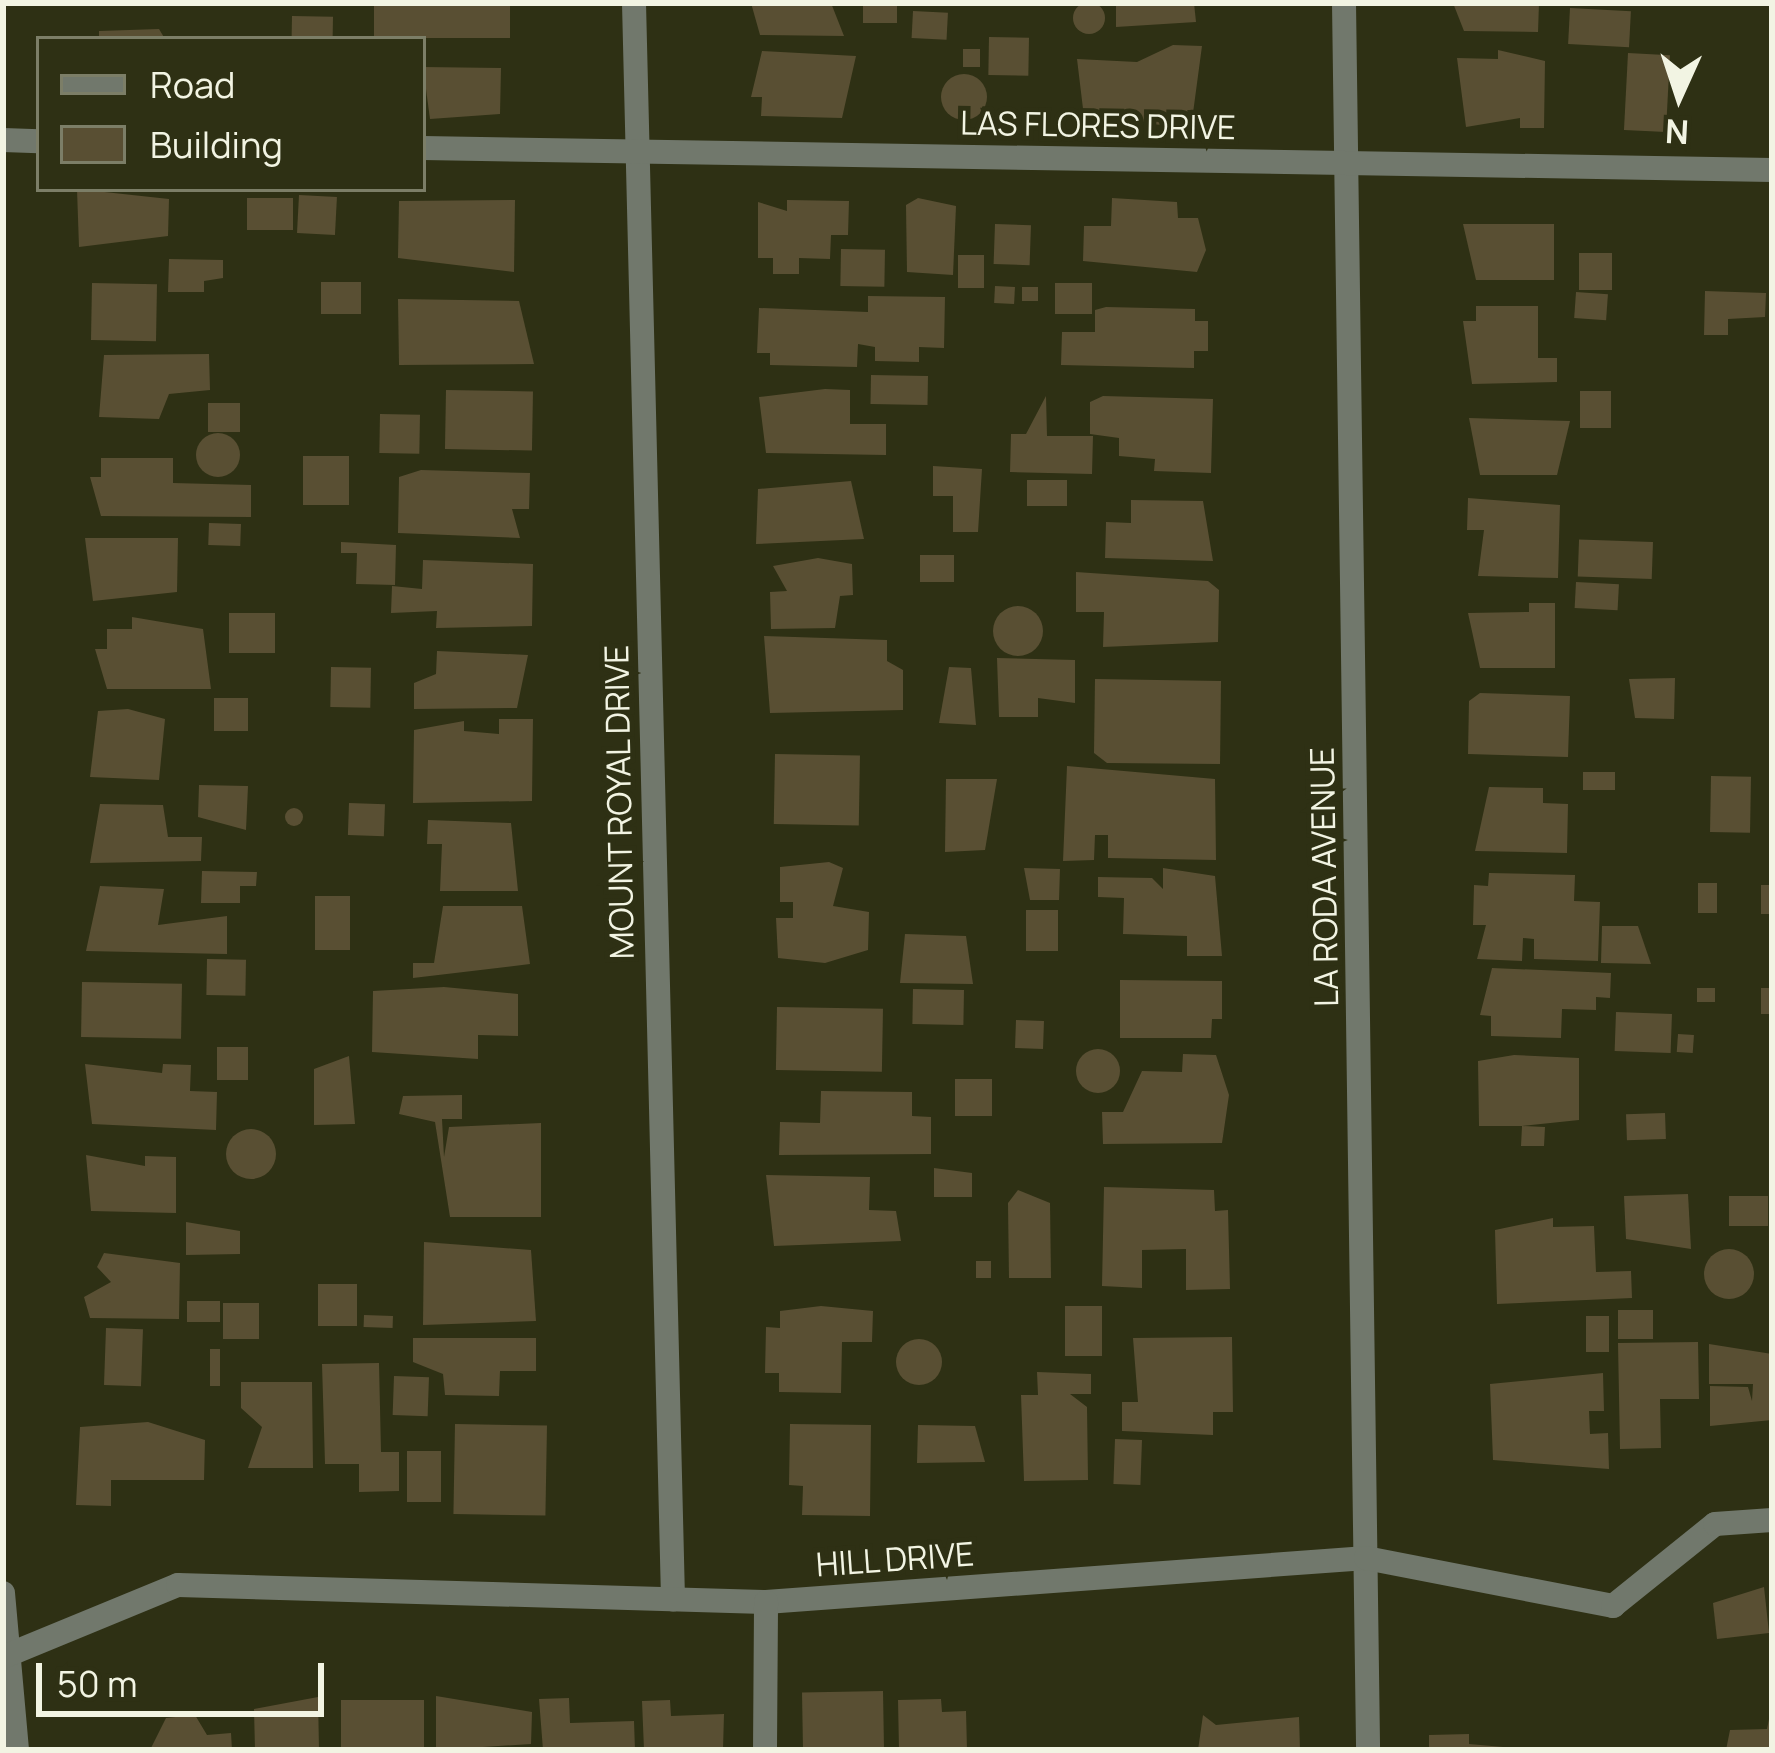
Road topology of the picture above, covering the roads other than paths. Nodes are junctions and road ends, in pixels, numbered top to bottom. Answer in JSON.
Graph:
{"nodes":[{"id":1,"x":634,"y":3,"type":"edge"},
{"id":2,"x":1344,"y":3,"type":"edge"},
{"id":3,"x":3,"y":140,"type":"edge"},
{"id":4,"x":36,"y":141,"type":"edge"},
{"id":5,"x":426,"y":148,"type":"edge"},
{"id":6,"x":635,"y":152,"type":"junction"},
{"id":7,"x":1347,"y":161,"type":"junction"},
{"id":8,"x":1772,"y":170,"type":"edge"},
{"id":9,"x":1772,"y":1520,"type":"edge"},
{"id":10,"x":1366,"y":1558,"type":"junction"},
{"id":11,"x":3,"y":1593,"type":"edge"},
{"id":12,"x":673,"y":1600,"type":"junction"},
{"id":13,"x":766,"y":1602,"type":"junction"},
{"id":14,"x":3,"y":1657,"type":"edge"},
{"id":15,"x":17,"y":1750,"type":"edge"},
{"id":16,"x":765,"y":1750,"type":"edge"},
{"id":17,"x":1368,"y":1750,"type":"edge"}],
"edges":[{"from":1,"to":6,"type":"street","name":"MOUNT ROYAL DRIVE"},
{"from":2,"to":7,"type":"street","name":"LA RODA AVENUE"},
{"from":3,"to":4,"type":"street"},
{"from":5,"to":6,"type":"street","name":"LAS FLORES DRIVE"},
{"from":6,"to":7,"type":"street","name":"LAS FLORES DRIVE"},
{"from":6,"to":12,"type":"street","name":"MOUNT ROYAL DRIVE"},
{"from":7,"to":8,"type":"street","name":"LAS FLORES DRIVE"},
{"from":7,"to":10,"type":"street","name":"LA RODA AVENUE"},
{"from":9,"to":10,"type":"street","name":"HILL DRIVE"},
{"from":10,"to":13,"type":"street","name":"HILL DRIVE"},
{"from":10,"to":17,"type":"street","name":"LA RODA AVENUE"},
{"from":11,"to":14,"type":"street"},
{"from":12,"to":13,"type":"street","name":"HILL DRIVE"},
{"from":12,"to":14,"type":"street","name":"HILL DRIVE"},
{"from":13,"to":16,"type":"street"},
{"from":14,"to":15,"type":"street"}]}
